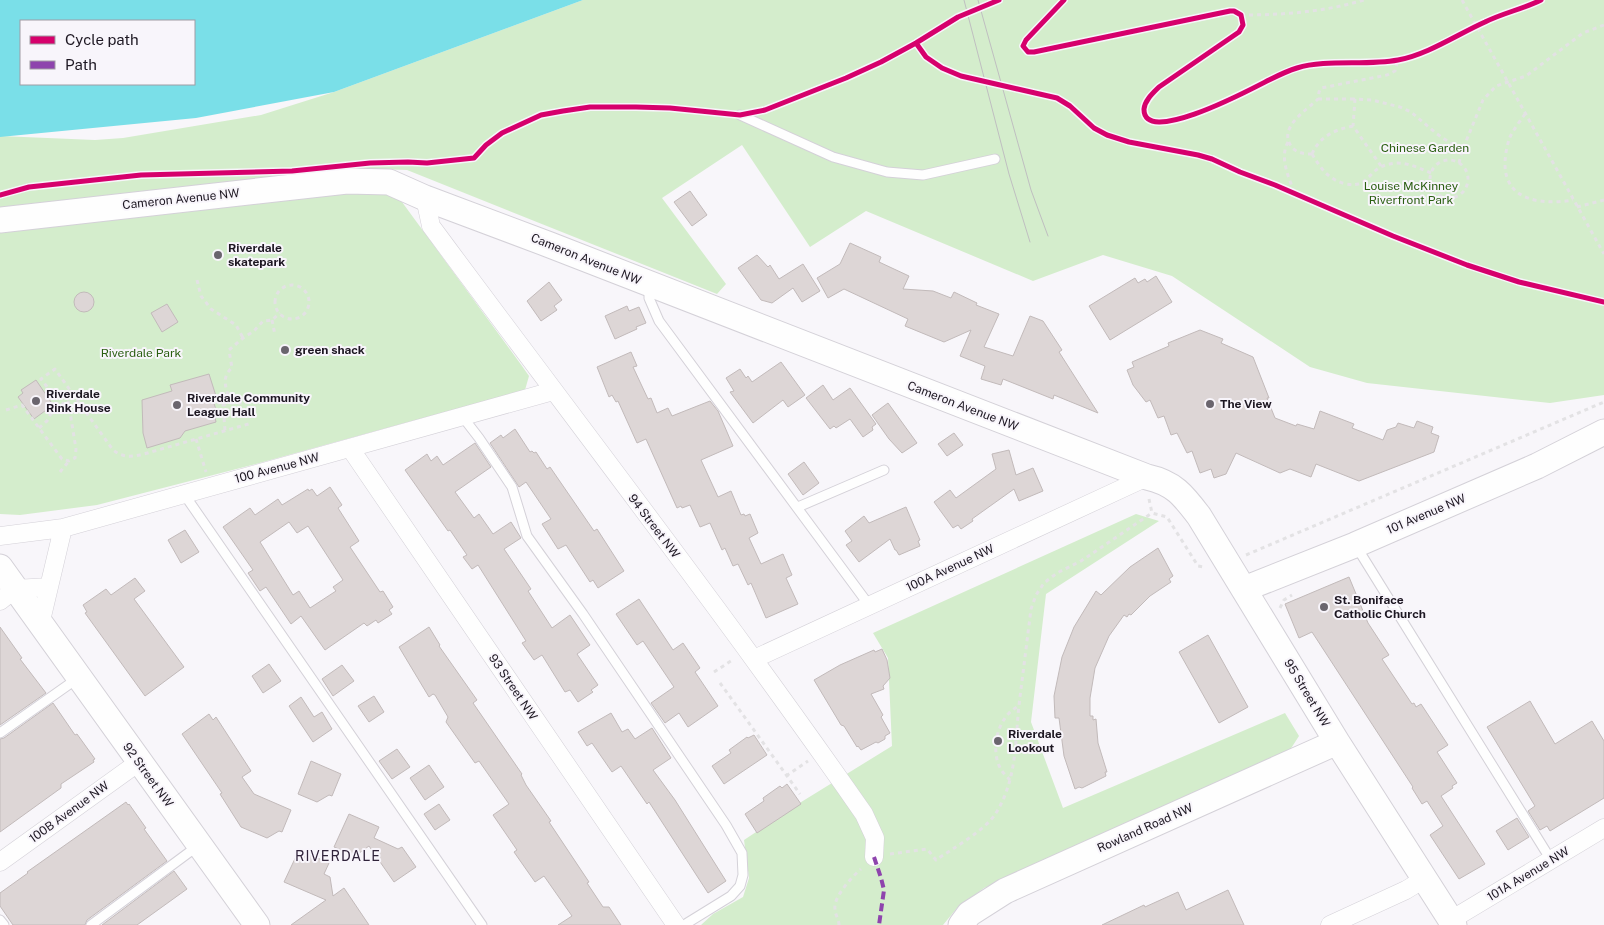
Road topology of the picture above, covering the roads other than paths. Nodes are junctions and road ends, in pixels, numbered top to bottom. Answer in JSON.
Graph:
{"nodes":[{"id":1,"x":740,"y":115,"type":"dead end"},
{"id":2,"x":994,"y":159,"type":"dead end"},
{"id":3,"x":425,"y":198,"type":"junction"},
{"id":4,"x":0,"y":220,"type":"edge"},
{"id":5,"x":649,"y":284,"type":"junction"},
{"id":6,"x":553,"y":391,"type":"junction"},
{"id":7,"x":462,"y":416,"type":"junction"},
{"id":8,"x":1604,"y":432,"type":"edge"},
{"id":9,"x":350,"y":448,"type":"junction"},
{"id":10,"x":884,"y":470,"type":"dead end"},
{"id":11,"x":1147,"y":485,"type":"junction"},
{"id":12,"x":184,"y":494,"type":"junction"},
{"id":13,"x":798,"y":507,"type":"junction"},
{"id":14,"x":63,"y":528,"type":"junction"},
{"id":15,"x":0,"y":536,"type":"edge"},
{"id":16,"x":1355,"y":544,"type":"junction"},
{"id":17,"x":0,"y":567,"type":"edge"},
{"id":18,"x":49,"y":587,"type":"junction"},
{"id":19,"x":1244,"y":589,"type":"junction"},
{"id":20,"x":8,"y":595,"type":"edge"},
{"id":21,"x":869,"y":605,"type":"junction"},
{"id":22,"x":40,"y":625,"type":"junction"},
{"id":23,"x":745,"y":658,"type":"junction"},
{"id":24,"x":78,"y":678,"type":"junction"},
{"id":25,"x":0,"y":733,"type":"edge"},
{"id":26,"x":1337,"y":742,"type":"junction"},
{"id":27,"x":139,"y":762,"type":"junction"},
{"id":28,"x":1604,"y":828,"type":"edge"},
{"id":29,"x":199,"y":845,"type":"junction"},
{"id":30,"x":874,"y":857,"type":"dead end"},
{"id":31,"x":1551,"y":860,"type":"junction"},
{"id":32,"x":0,"y":862,"type":"edge"},
{"id":33,"x":1424,"y":879,"type":"junction"},
{"id":34,"x":0,"y":920,"type":"edge"},
{"id":35,"x":1453,"y":923,"type":"edge"},
{"id":36,"x":4,"y":925,"type":"edge"},
{"id":37,"x":91,"y":925,"type":"edge"},
{"id":38,"x":256,"y":925,"type":"edge"},
{"id":39,"x":482,"y":925,"type":"edge"},
{"id":40,"x":676,"y":925,"type":"edge"},
{"id":41,"x":684,"y":925,"type":"edge"},
{"id":42,"x":961,"y":925,"type":"edge"},
{"id":43,"x":1330,"y":925,"type":"edge"}],
"edges":[{"from":1,"to":2,"type":"lane"},
{"from":3,"to":4,"type":"street","name":"Cameron Avenue NW"},
{"from":3,"to":5,"type":"street","name":"Cameron Avenue NW"},
{"from":3,"to":6,"type":"street","name":"94 Street NW"},
{"from":5,"to":11,"type":"street","name":"Cameron Avenue NW"},
{"from":5,"to":13,"type":"lane"},
{"from":6,"to":7,"type":"street","name":"100 Avenue NW"},
{"from":6,"to":23,"type":"street","name":"94 Street NW"},
{"from":7,"to":9,"type":"street","name":"100 Avenue NW"},
{"from":7,"to":41,"type":"lane"},
{"from":8,"to":16,"type":"street","name":"101 Avenue NW"},
{"from":9,"to":12,"type":"street","name":"100 Avenue NW"},
{"from":9,"to":40,"type":"street","name":"93 Street NW"},
{"from":10,"to":13,"type":"lane"},
{"from":11,"to":19,"type":"street","name":"95 Street NW"},
{"from":11,"to":21,"type":"street","name":"100A Avenue NW"},
{"from":12,"to":14,"type":"street","name":"100 Avenue NW"},
{"from":12,"to":39,"type":"lane"},
{"from":13,"to":21,"type":"lane"},
{"from":14,"to":15,"type":"street","name":"100 Avenue NW"},
{"from":14,"to":18,"type":"street"},
{"from":16,"to":19,"type":"street","name":"101 Avenue NW"},
{"from":16,"to":31,"type":"lane"},
{"from":17,"to":20,"type":"street","name":"92 Street NW"},
{"from":18,"to":20,"type":"street"},
{"from":18,"to":22,"type":"street"},
{"from":19,"to":26,"type":"street","name":"95 Street NW"},
{"from":20,"to":22,"type":"street","name":"92 Street NW"},
{"from":21,"to":23,"type":"street","name":"100A Avenue NW"},
{"from":22,"to":24,"type":"street","name":"92 Street NW"},
{"from":23,"to":30,"type":"street","name":"94 Street NW"},
{"from":24,"to":25,"type":"lane"},
{"from":24,"to":27,"type":"street","name":"92 Street NW"},
{"from":26,"to":33,"type":"street","name":"95 Street NW"},
{"from":26,"to":42,"type":"street","name":"Rowland Road NW"},
{"from":27,"to":29,"type":"street","name":"92 Street NW"},
{"from":27,"to":32,"type":"street","name":"100B Avenue NW"},
{"from":28,"to":31,"type":"street","name":"101A Avenue NW"},
{"from":29,"to":37,"type":"lane"},
{"from":29,"to":38,"type":"street","name":"92 Street NW"},
{"from":31,"to":35,"type":"street","name":"101A Avenue NW"},
{"from":33,"to":35,"type":"street","name":"95 Street NW"},
{"from":33,"to":43,"type":"street"},
{"from":34,"to":36,"type":"lane"}]}
